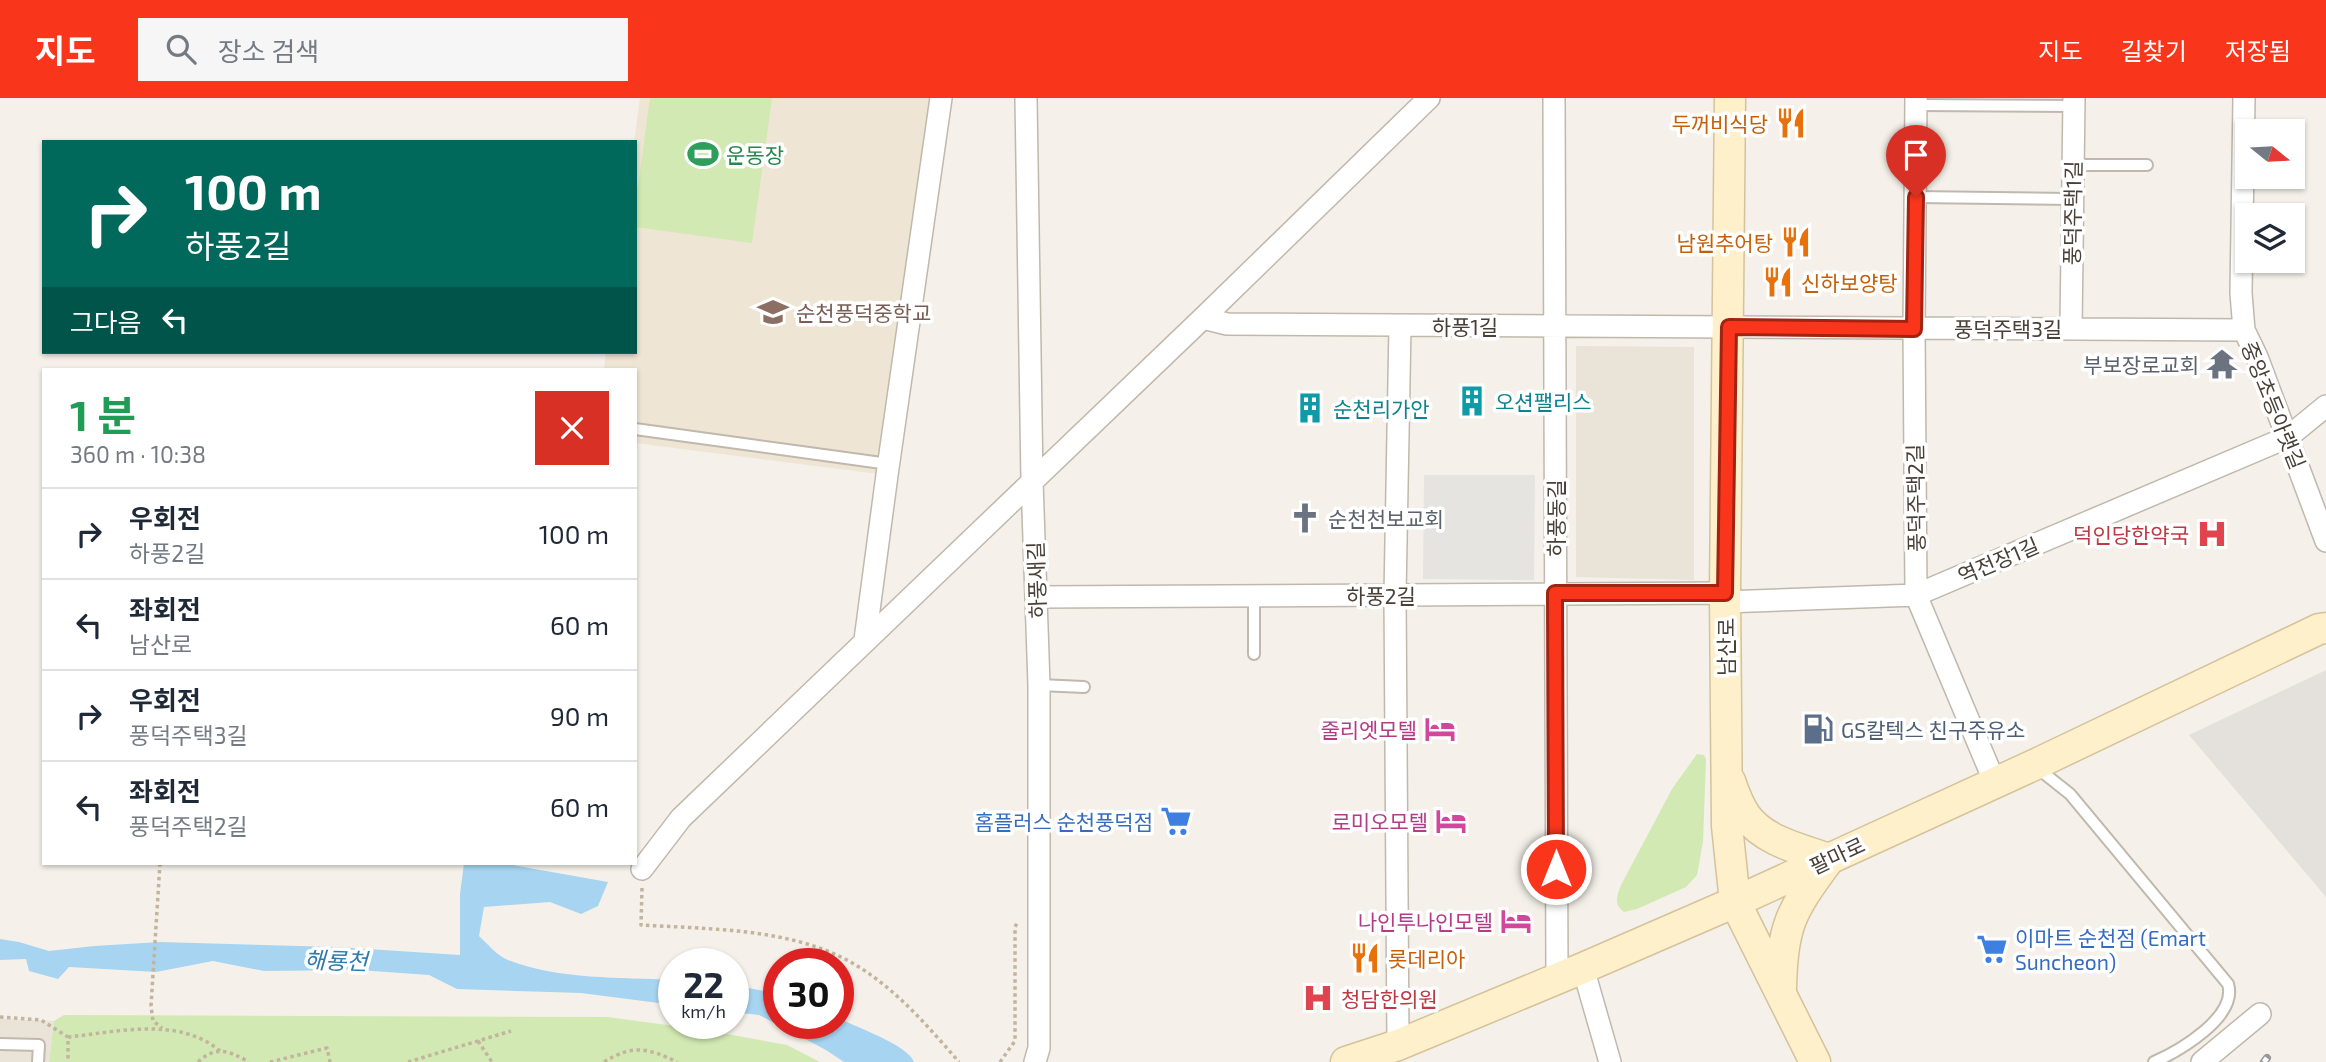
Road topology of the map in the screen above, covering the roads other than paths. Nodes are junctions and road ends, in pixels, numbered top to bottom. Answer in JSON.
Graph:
{"nodes":[{"id":1,"x":942,"y":98,"type":"edge"},
{"id":2,"x":1026,"y":98,"type":"edge"},
{"id":3,"x":1429,"y":98,"type":"edge"},
{"id":4,"x":1554,"y":98,"type":"edge"},
{"id":5,"x":1730,"y":98,"type":"edge"},
{"id":6,"x":2244,"y":98,"type":"edge"},
{"id":7,"x":1916,"y":102,"type":"edge"},
{"id":8,"x":2074,"y":102,"type":"edge"},
{"id":9,"x":2073,"y":165,"type":"junction"},
{"id":10,"x":2147,"y":165,"type":"dead end"},
{"id":11,"x":1916,"y":197,"type":"junction"},
{"id":12,"x":2072,"y":199,"type":"junction"},
{"id":13,"x":1203,"y":318,"type":"junction"},
{"id":14,"x":1555,"y":325,"type":"junction"},
{"id":15,"x":1400,"y":326,"type":"junction"},
{"id":16,"x":1729,"y":327,"type":"junction"},
{"id":17,"x":2071,"y":328,"type":"junction"},
{"id":18,"x":1914,"y":329,"type":"junction"},
{"id":19,"x":2244,"y":330,"type":"junction"},
{"id":20,"x":2326,"y":405,"type":"edge"},
{"id":21,"x":637,"y":429,"type":"edge"},
{"id":22,"x":2288,"y":437,"type":"junction"},
{"id":23,"x":888,"y":464,"type":"junction"},
{"id":24,"x":1032,"y":481,"type":"junction"},
{"id":25,"x":2326,"y":541,"type":"edge"},
{"id":26,"x":1555,"y":593,"type":"junction"},
{"id":27,"x":1254,"y":595,"type":"junction"},
{"id":28,"x":1395,"y":595,"type":"junction"},
{"id":29,"x":1916,"y":595,"type":"junction"},
{"id":30,"x":1037,"y":597,"type":"junction"},
{"id":31,"x":1725,"y":598,"type":"junction"},
{"id":32,"x":2324,"y":626,"type":"edge"},
{"id":33,"x":865,"y":640,"type":"junction"},
{"id":34,"x":1254,"y":654,"type":"dead end"},
{"id":35,"x":1039,"y":685,"type":"junction"},
{"id":36,"x":1084,"y":687,"type":"dead end"},
{"id":37,"x":2034,"y":765,"type":"junction"},
{"id":38,"x":1725,"y":771,"type":"junction"},
{"id":39,"x":1995,"y":783,"type":"junction"},
{"id":40,"x":1829,"y":859,"type":"junction"},
{"id":41,"x":642,"y":869,"type":"road end"},
{"id":42,"x":1735,"y":902,"type":"junction"},
{"id":43,"x":1570,"y":974,"type":"junction"},
{"id":44,"x":1781,"y":993,"type":"junction"},
{"id":45,"x":2260,"y":1014,"type":"dead end"},
{"id":46,"x":2209,"y":1026,"type":"junction"},
{"id":47,"x":0,"y":1044,"type":"edge"},
{"id":48,"x":1398,"y":1045,"type":"junction"},
{"id":49,"x":2221,"y":1046,"type":"junction"},
{"id":50,"x":1041,"y":1057,"type":"edge"},
{"id":51,"x":38,"y":1062,"type":"edge"},
{"id":52,"x":1346,"y":1062,"type":"edge"},
{"id":53,"x":1610,"y":1062,"type":"edge"},
{"id":54,"x":1815,"y":1062,"type":"edge"},
{"id":55,"x":2154,"y":1062,"type":"edge"},
{"id":56,"x":2202,"y":1062,"type":"edge"}],
"edges":[{"from":1,"to":23,"type":"street"},
{"from":2,"to":24,"type":"street","name":"하풍새길"},
{"from":3,"to":13,"type":"street"},
{"from":4,"to":14,"type":"street","name":"하풍동길"},
{"from":5,"to":16,"type":"street","name":"남산로"},
{"from":6,"to":19,"type":"street","name":"중앙초등아랫길"},
{"from":7,"to":8,"type":"lane"},
{"from":7,"to":11,"type":"street","name":"풍덕주택2길"},
{"from":8,"to":9,"type":"street","name":"풍덕주택1길"},
{"from":9,"to":10,"type":"lane"},
{"from":9,"to":12,"type":"street","name":"풍덕주택1길"},
{"from":11,"to":12,"type":"lane"},
{"from":11,"to":18,"type":"street","name":"풍덕주택2길"},
{"from":12,"to":17,"type":"street","name":"풍덕주택1길"},
{"from":13,"to":15,"type":"street","name":"하풍1길"},
{"from":13,"to":24,"type":"street"},
{"from":14,"to":15,"type":"street","name":"하풍1길"},
{"from":14,"to":16,"type":"street","name":"하풍1길"},
{"from":14,"to":26,"type":"street","name":"하풍동길"},
{"from":15,"to":28,"type":"street"},
{"from":16,"to":18,"type":"street","name":"풍덕주택3길"},
{"from":16,"to":31,"type":"street","name":"남산로"},
{"from":17,"to":18,"type":"street","name":"풍덕주택3길"},
{"from":17,"to":19,"type":"street","name":"풍덕주택3길"},
{"from":18,"to":29,"type":"street","name":"풍덕주택2길"},
{"from":19,"to":22,"type":"street","name":"중앙초등아랫길"},
{"from":20,"to":22,"type":"street","name":"역전장1길"},
{"from":21,"to":23,"type":"lane"},
{"from":22,"to":25,"type":"street","name":"중앙초등아랫길"},
{"from":22,"to":29,"type":"street","name":"역전장1길"},
{"from":23,"to":33,"type":"street"},
{"from":24,"to":30,"type":"street","name":"하풍새길"},
{"from":24,"to":33,"type":"street"},
{"from":26,"to":28,"type":"street","name":"하풍2길"},
{"from":26,"to":31,"type":"street","name":"하풍2길"},
{"from":26,"to":43,"type":"street","name":"하풍동길"},
{"from":27,"to":28,"type":"street","name":"하풍2길"},
{"from":27,"to":30,"type":"street","name":"하풍2길"},
{"from":27,"to":34,"type":"lane"},
{"from":28,"to":48,"type":"street"},
{"from":29,"to":31,"type":"street","name":"역전장1길"},
{"from":29,"to":39,"type":"street","name":"풍덕주택2길"},
{"from":30,"to":35,"type":"street","name":"하풍새길"},
{"from":31,"to":38,"type":"street","name":"남산로"},
{"from":32,"to":37,"type":"street","name":"팔마로"},
{"from":33,"to":41,"type":"street"},
{"from":35,"to":36,"type":"lane"},
{"from":35,"to":50,"type":"street","name":"하풍새길"},
{"from":37,"to":39,"type":"street","name":"팔마로"},
{"from":37,"to":46,"type":"lane"},
{"from":38,"to":40,"type":"street"},
{"from":38,"to":42,"type":"street","name":"남산로"},
{"from":39,"to":40,"type":"street","name":"팔마로"},
{"from":40,"to":42,"type":"street","name":"팔마로"},
{"from":40,"to":44,"type":"street"},
{"from":42,"to":43,"type":"street","name":"팔마로"},
{"from":42,"to":44,"type":"street"},
{"from":43,"to":48,"type":"street","name":"팔마로"},
{"from":43,"to":53,"type":"street","name":"하풍동길"},
{"from":44,"to":54,"type":"street"},
{"from":45,"to":49,"type":"street"},
{"from":46,"to":49,"type":"lane"},
{"from":46,"to":55,"type":"lane"},
{"from":47,"to":51,"type":"lane"},
{"from":48,"to":52,"type":"street","name":"팔마로"},
{"from":49,"to":56,"type":"street"}]}
